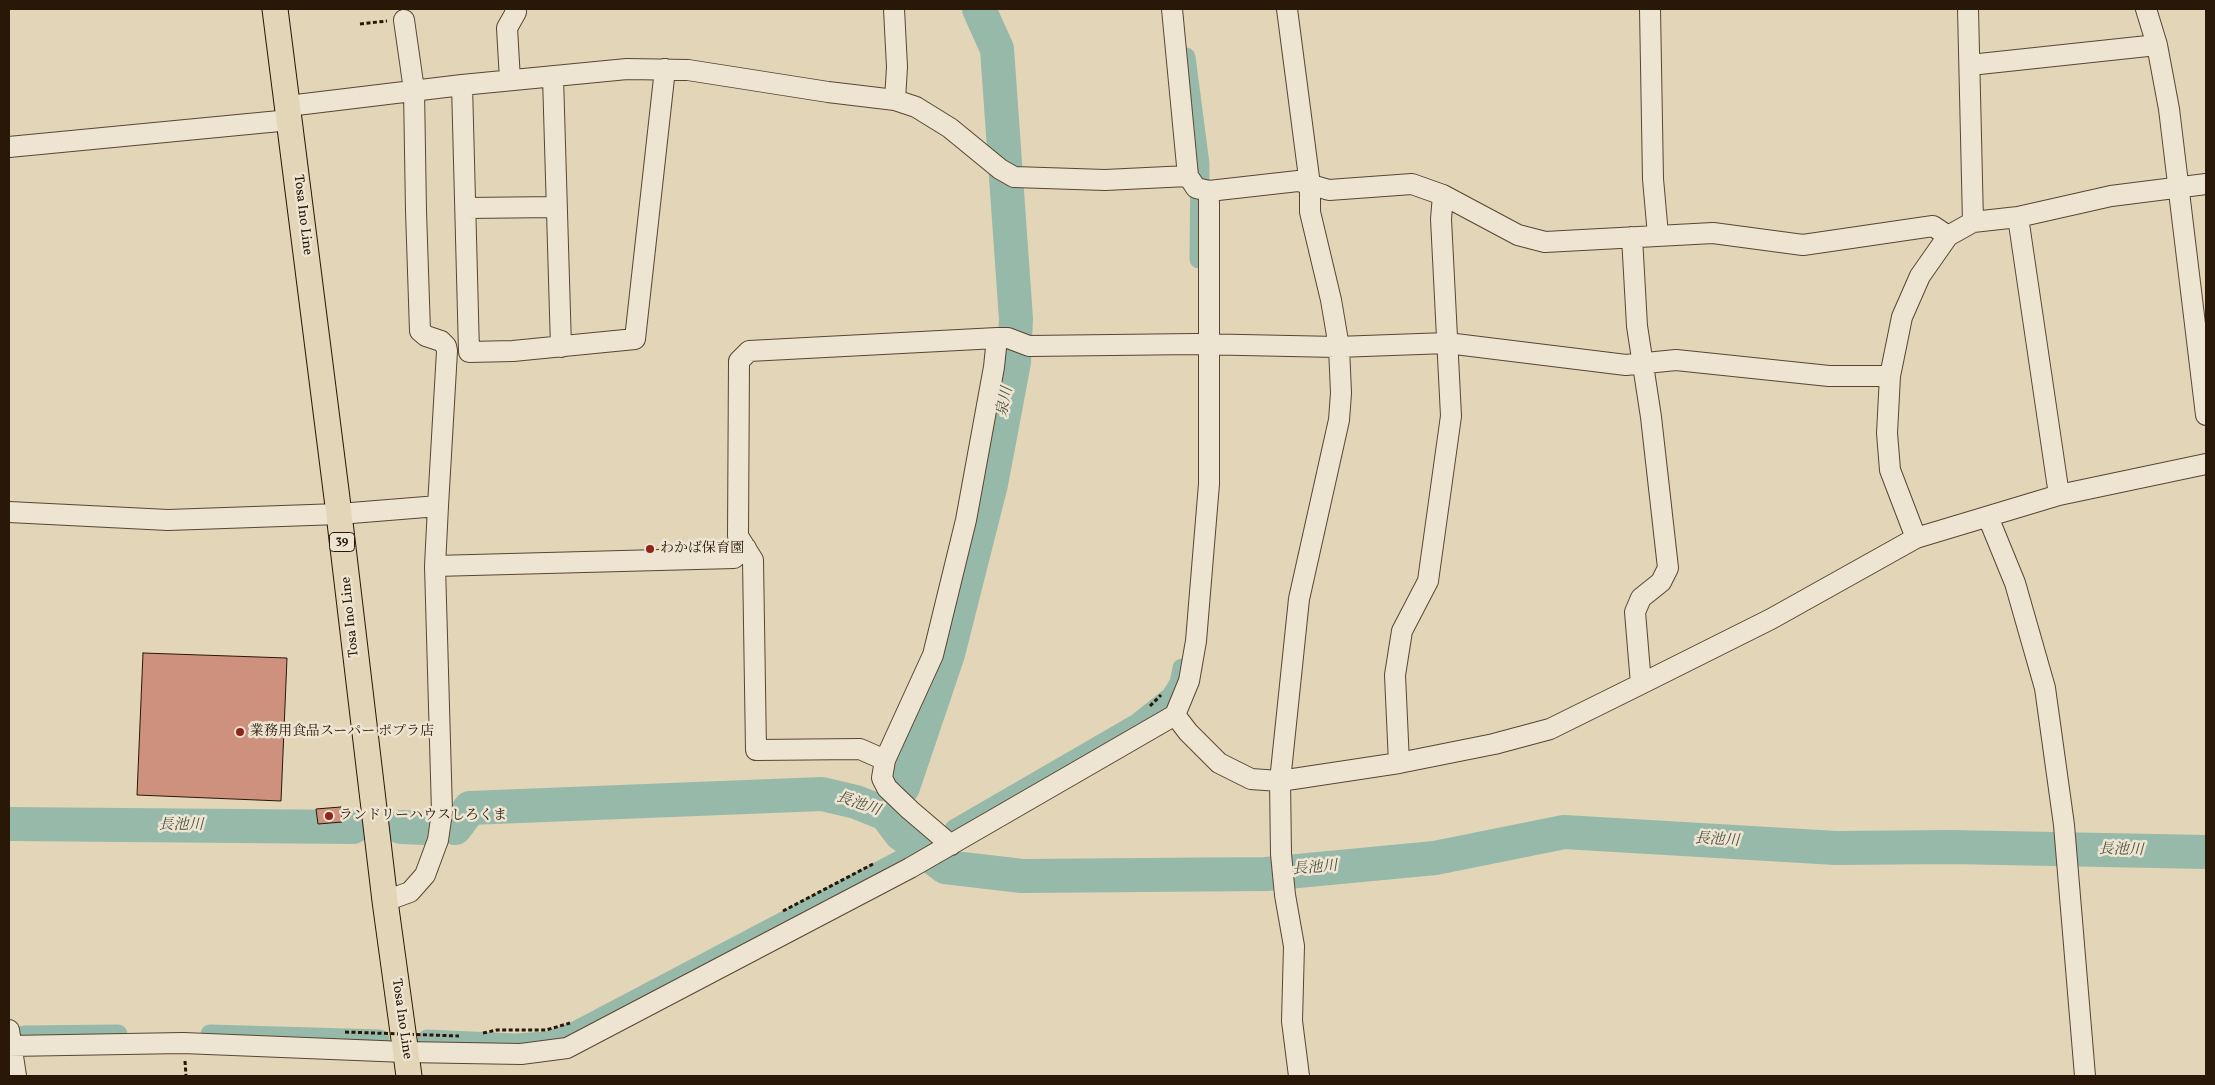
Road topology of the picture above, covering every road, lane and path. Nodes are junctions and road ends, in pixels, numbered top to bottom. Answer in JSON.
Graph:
{"nodes":[{"id":1,"x":275,"y":9,"type":"edge"},
{"id":2,"x":515,"y":9,"type":"edge"},
{"id":3,"x":894,"y":9,"type":"edge"},
{"id":4,"x":1172,"y":9,"type":"edge"},
{"id":5,"x":1287,"y":9,"type":"edge"},
{"id":6,"x":1650,"y":9,"type":"edge"},
{"id":7,"x":1968,"y":9,"type":"edge"},
{"id":8,"x":2146,"y":9,"type":"edge"},
{"id":9,"x":404,"y":20,"type":"joint"},
{"id":10,"x":360,"y":24,"type":"dead end"},
{"id":11,"x":2157,"y":45,"type":"junction"},
{"id":12,"x":1970,"y":65,"type":"junction"},
{"id":13,"x":665,"y":68,"type":"junction"},
{"id":14,"x":553,"y":77,"type":"junction"},
{"id":15,"x":510,"y":80,"type":"junction"},
{"id":16,"x":462,"y":85,"type":"junction"},
{"id":17,"x":414,"y":90,"type":"junction"},
{"id":18,"x":895,"y":100,"type":"junction"},
{"id":19,"x":289,"y":113,"type":"junction"},
{"id":20,"x":9,"y":147,"type":"edge"},
{"id":21,"x":1310,"y":184,"type":"junction"},
{"id":22,"x":2206,"y":184,"type":"edge"},
{"id":23,"x":1199,"y":186,"type":"junction"},
{"id":24,"x":2177,"y":188,"type":"junction"},
{"id":25,"x":1442,"y":195,"type":"junction"},
{"id":26,"x":556,"y":207,"type":"junction"},
{"id":27,"x":466,"y":208,"type":"junction"},
{"id":28,"x":2018,"y":217,"type":"junction"},
{"id":29,"x":1973,"y":222,"type":"junction"},
{"id":30,"x":1658,"y":235,"type":"junction"},
{"id":31,"x":1948,"y":236,"type":"junction"},
{"id":32,"x":1632,"y":237,"type":"junction"},
{"id":33,"x":1010,"y":340,"type":"junction"},
{"id":34,"x":1447,"y":343,"type":"junction"},
{"id":35,"x":1203,"y":344,"type":"junction"},
{"id":36,"x":561,"y":347,"type":"junction"},
{"id":37,"x":1339,"y":347,"type":"junction"},
{"id":38,"x":447,"y":351,"type":"junction"},
{"id":39,"x":469,"y":352,"type":"junction"},
{"id":40,"x":1642,"y":363,"type":"junction"},
{"id":41,"x":1890,"y":376,"type":"junction"},
{"id":42,"x":2206,"y":415,"type":"edge"},
{"id":43,"x":2206,"y":464,"type":"edge"},
{"id":44,"x":2059,"y":495,"type":"junction"},
{"id":45,"x":438,"y":506,"type":"junction"},
{"id":46,"x":9,"y":512,"type":"edge"},
{"id":47,"x":339,"y":514,"type":"junction"},
{"id":48,"x":1988,"y":517,"type":"junction"},
{"id":49,"x":1916,"y":538,"type":"junction"},
{"id":50,"x":746,"y":548,"type":"junction"},
{"id":51,"x":435,"y":566,"type":"junction"},
{"id":52,"x":1641,"y":684,"type":"junction"},
{"id":53,"x":1166,"y":688,"type":"dead end"},
{"id":54,"x":1142,"y":710,"type":"dead end"},
{"id":55,"x":1175,"y":715,"type":"junction"},
{"id":56,"x":885,"y":760,"type":"junction"},
{"id":57,"x":1399,"y":763,"type":"junction"},
{"id":58,"x":1280,"y":782,"type":"junction"},
{"id":59,"x":946,"y":848,"type":"junction"},
{"id":60,"x":881,"y":860,"type":"dead end"},
{"id":61,"x":385,"y":901,"type":"junction"},
{"id":62,"x":778,"y":914,"type":"dead end"},
{"id":63,"x":572,"y":1023,"type":"dead end"},
{"id":64,"x":345,"y":1032,"type":"dead end"},
{"id":65,"x":475,"y":1034,"type":"dead end"},
{"id":66,"x":467,"y":1035,"type":"dead end"},
{"id":67,"x":10,"y":1041,"type":"edge"},
{"id":68,"x":407,"y":1064,"type":"edge"},
{"id":69,"x":16,"y":1076,"type":"edge"},
{"id":70,"x":1299,"y":1076,"type":"edge"},
{"id":71,"x":2085,"y":1076,"type":"edge"}],
"edges":[{"from":1,"to":19,"type":"main road","name":"Tosa Ino Line","number":"39"},
{"from":2,"to":15,"type":"street"},
{"from":3,"to":18,"type":"street"},
{"from":4,"to":23,"type":"street"},
{"from":5,"to":21,"type":"street"},
{"from":6,"to":30,"type":"street"},
{"from":7,"to":12,"type":"street"},
{"from":8,"to":11,"type":"street"},
{"from":9,"to":10,"type":"path"},
{"from":9,"to":17,"type":"street"},
{"from":11,"to":12,"type":"street"},
{"from":11,"to":24,"type":"street"},
{"from":12,"to":29,"type":"street"},
{"from":13,"to":14,"type":"street"},
{"from":13,"to":18,"type":"street"},
{"from":13,"to":36,"type":"street"},
{"from":14,"to":15,"type":"street"},
{"from":14,"to":26,"type":"street"},
{"from":15,"to":16,"type":"street"},
{"from":16,"to":17,"type":"street"},
{"from":16,"to":27,"type":"street"},
{"from":17,"to":19,"type":"street"},
{"from":17,"to":38,"type":"street"},
{"from":18,"to":23,"type":"street"},
{"from":19,"to":20,"type":"street"},
{"from":19,"to":47,"type":"main road","name":"Tosa Ino Line","number":"39"},
{"from":21,"to":23,"type":"street"},
{"from":21,"to":25,"type":"street"},
{"from":21,"to":37,"type":"street"},
{"from":22,"to":24,"type":"street"},
{"from":23,"to":35,"type":"street"},
{"from":24,"to":28,"type":"street"},
{"from":24,"to":42,"type":"street"},
{"from":25,"to":32,"type":"street"},
{"from":25,"to":34,"type":"street"},
{"from":26,"to":27,"type":"street"},
{"from":26,"to":36,"type":"street"},
{"from":27,"to":39,"type":"street"},
{"from":28,"to":29,"type":"street"},
{"from":28,"to":44,"type":"street"},
{"from":29,"to":31,"type":"street"},
{"from":30,"to":31,"type":"street"},
{"from":30,"to":32,"type":"street"},
{"from":31,"to":41,"type":"street"},
{"from":32,"to":40,"type":"street"},
{"from":33,"to":35,"type":"street"},
{"from":33,"to":50,"type":"street"},
{"from":33,"to":56,"type":"street"},
{"from":34,"to":37,"type":"street"},
{"from":34,"to":40,"type":"street"},
{"from":34,"to":57,"type":"street"},
{"from":35,"to":37,"type":"street"},
{"from":35,"to":55,"type":"street"},
{"from":36,"to":39,"type":"street"},
{"from":37,"to":58,"type":"street"},
{"from":38,"to":39,"type":"street"},
{"from":38,"to":45,"type":"street"},
{"from":40,"to":41,"type":"street"},
{"from":40,"to":52,"type":"street"},
{"from":41,"to":49,"type":"street"},
{"from":43,"to":44,"type":"street"},
{"from":44,"to":48,"type":"street"},
{"from":45,"to":47,"type":"street"},
{"from":45,"to":51,"type":"street"},
{"from":46,"to":47,"type":"street"},
{"from":47,"to":61,"type":"main road","name":"Tosa Ino Line","number":"39"},
{"from":48,"to":49,"type":"street"},
{"from":48,"to":71,"type":"street"},
{"from":49,"to":52,"type":"street"},
{"from":50,"to":51,"type":"street"},
{"from":50,"to":56,"type":"street"},
{"from":51,"to":61,"type":"street"},
{"from":52,"to":57,"type":"street"},
{"from":53,"to":54,"type":"path"},
{"from":55,"to":58,"type":"street"},
{"from":55,"to":59,"type":"street"},
{"from":56,"to":59,"type":"street"},
{"from":57,"to":58,"type":"street"},
{"from":58,"to":70,"type":"street"},
{"from":59,"to":68,"type":"street"},
{"from":60,"to":62,"type":"path"},
{"from":61,"to":68,"type":"main road","name":"Tosa Ino Line","number":"39"},
{"from":63,"to":65,"type":"path"},
{"from":64,"to":66,"type":"path","bridge":true},
{"from":67,"to":68,"type":"street"},
{"from":67,"to":69,"type":"street"}]}
